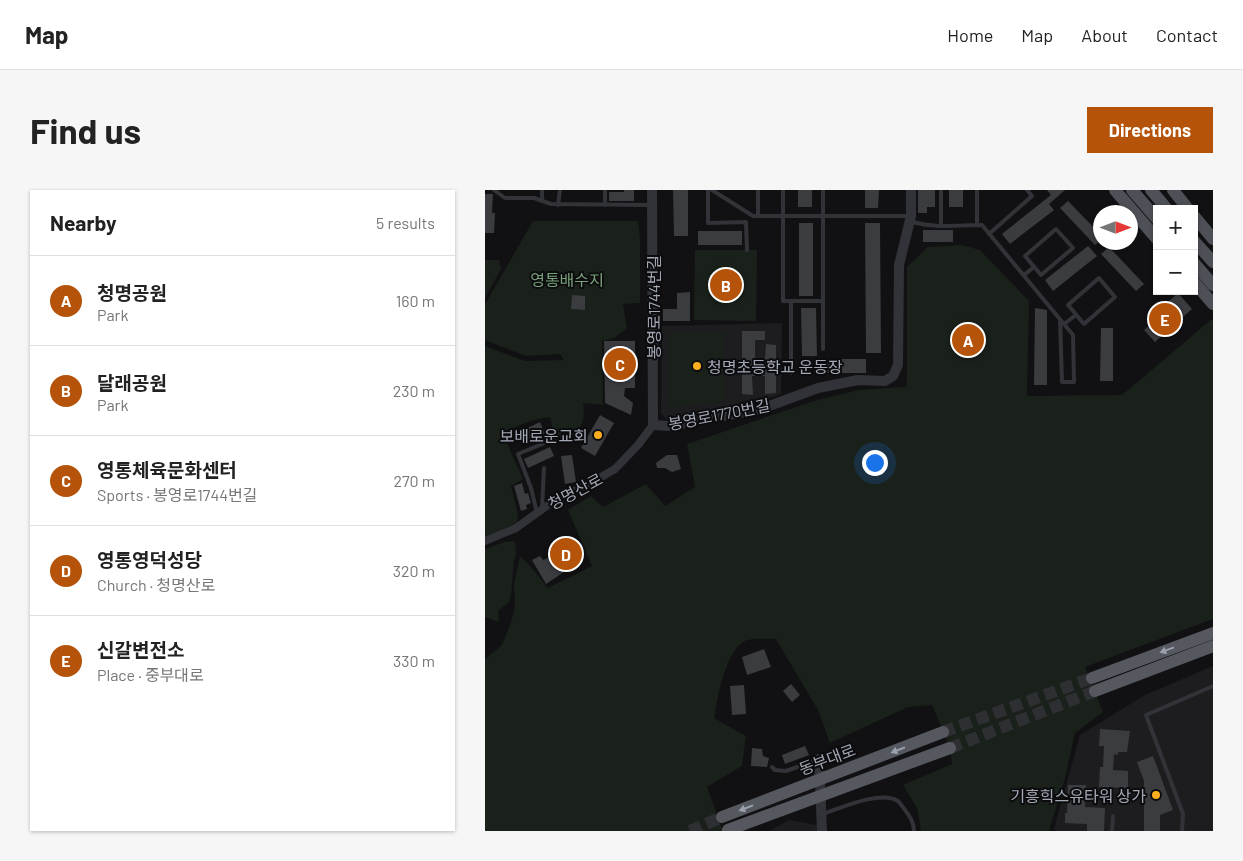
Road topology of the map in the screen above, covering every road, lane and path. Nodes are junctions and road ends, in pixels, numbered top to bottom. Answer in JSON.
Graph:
{"nodes":[{"id":1,"x":494,"y":190,"type":"edge"},
{"id":2,"x":542,"y":190,"type":"edge"},
{"id":3,"x":560,"y":190,"type":"edge"},
{"id":4,"x":605,"y":190,"type":"edge"},
{"id":5,"x":652,"y":190,"type":"edge"},
{"id":6,"x":708,"y":190,"type":"edge"},
{"id":7,"x":713,"y":190,"type":"edge"},
{"id":8,"x":758,"y":190,"type":"edge"},
{"id":9,"x":783,"y":190,"type":"edge"},
{"id":10,"x":823,"y":190,"type":"edge"},
{"id":11,"x":911,"y":190,"type":"edge"},
{"id":12,"x":941,"y":190,"type":"edge"},
{"id":13,"x":977,"y":190,"type":"edge"},
{"id":14,"x":1027,"y":190,"type":"edge"},
{"id":15,"x":1115,"y":190,"type":"edge"},
{"id":16,"x":1132,"y":190,"type":"edge"},
{"id":17,"x":1151,"y":190,"type":"edge"},
{"id":18,"x":1173,"y":190,"type":"edge"},
{"id":19,"x":542,"y":201,"type":"junction"},
{"id":20,"x":558,"y":204,"type":"junction"},
{"id":21,"x":605,"y":205,"type":"junction"},
{"id":22,"x":652,"y":205,"type":"junction"},
{"id":23,"x":1164,"y":205,"type":"edge"},
{"id":24,"x":1185,"y":205,"type":"edge"},
{"id":25,"x":1153,"y":214,"type":"edge"},
{"id":26,"x":758,"y":216,"type":"junction"},
{"id":27,"x":783,"y":216,"type":"junction"},
{"id":28,"x":823,"y":217,"type":"junction"},
{"id":29,"x":910,"y":218,"type":"junction"},
{"id":30,"x":1198,"y":221,"type":"edge"},
{"id":31,"x":977,"y":225,"type":"junction"},
{"id":32,"x":941,"y":226,"type":"junction"},
{"id":33,"x":989,"y":234,"type":"junction"},
{"id":34,"x":1153,"y":234,"type":"edge"},
{"id":35,"x":1213,"y":239,"type":"edge"},
{"id":36,"x":1198,"y":245,"type":"edge"},
{"id":37,"x":747,"y":250,"type":"dead end"},
{"id":38,"x":1213,"y":262,"type":"edge"},
{"id":39,"x":1034,"y":267,"type":"junction"},
{"id":40,"x":1198,"y":268,"type":"edge"},
{"id":41,"x":1024,"y":275,"type":"junction"},
{"id":42,"x":1213,"y":285,"type":"edge"},
{"id":43,"x":1198,"y":287,"type":"edge"},
{"id":44,"x":791,"y":301,"type":"junction"},
{"id":45,"x":823,"y":301,"type":"junction"},
{"id":46,"x":1213,"y":304,"type":"edge"},
{"id":47,"x":1076,"y":315,"type":"junction"},
{"id":48,"x":1060,"y":319,"type":"junction"},
{"id":49,"x":1064,"y":324,"type":"junction"},
{"id":50,"x":823,"y":349,"type":"dead end"},
{"id":51,"x":791,"y":373,"type":"dead end"},
{"id":52,"x":653,"y":424,"type":"junction"},
{"id":53,"x":552,"y":440,"type":"dead end"},
{"id":54,"x":544,"y":468,"type":"dead end"},
{"id":55,"x":539,"y":511,"type":"junction"},
{"id":56,"x":485,"y":541,"type":"edge"},
{"id":57,"x":1213,"y":633,"type":"edge"},
{"id":58,"x":1213,"y":646,"type":"edge"},
{"id":59,"x":1092,"y":678,"type":"tunnel mouth"},
{"id":60,"x":1213,"y":686,"type":"edge"},
{"id":61,"x":1095,"y":691,"type":"tunnel mouth"},
{"id":62,"x":943,"y":732,"type":"tunnel mouth"},
{"id":63,"x":950,"y":748,"type":"tunnel mouth"},
{"id":64,"x":819,"y":759,"type":"joint"},
{"id":65,"x":772,"y":767,"type":"dead end"},
{"id":66,"x":823,"y":814,"type":"junction"},
{"id":67,"x":1113,"y":816,"type":"dead end"},
{"id":68,"x":722,"y":817,"type":"tunnel mouth"},
{"id":69,"x":728,"y":830,"type":"tunnel mouth"},
{"id":70,"x":822,"y":831,"type":"edge"},
{"id":71,"x":914,"y":831,"type":"edge"},
{"id":72,"x":1112,"y":831,"type":"edge"},
{"id":73,"x":1182,"y":831,"type":"edge"}],
"edges":[{"from":1,"to":19,"type":"lane"},
{"from":2,"to":19,"type":"lane"},
{"from":3,"to":20,"type":"lane"},
{"from":4,"to":21,"type":"lane"},
{"from":5,"to":22,"type":"street","name":"봉영로1744번길"},
{"from":6,"to":37,"type":"lane"},
{"from":7,"to":26,"type":"lane"},
{"from":8,"to":26,"type":"lane"},
{"from":9,"to":27,"type":"lane"},
{"from":10,"to":28,"type":"lane"},
{"from":11,"to":29,"type":"street","name":"봉영로1770번길"},
{"from":12,"to":32,"type":"lane"},
{"from":13,"to":31,"type":"lane"},
{"from":14,"to":33,"type":"lane"},
{"from":15,"to":34,"type":"main road"},
{"from":16,"to":25,"type":"main road"},
{"from":17,"to":23,"type":"main road"},
{"from":18,"to":24,"type":"main road"},
{"from":19,"to":20,"type":"lane"},
{"from":20,"to":21,"type":"lane"},
{"from":21,"to":22,"type":"lane"},
{"from":22,"to":52,"type":"street","name":"봉영로1744번길"},
{"from":26,"to":27,"type":"lane"},
{"from":27,"to":28,"type":"lane"},
{"from":27,"to":44,"type":"lane"},
{"from":28,"to":29,"type":"lane"},
{"from":28,"to":45,"type":"lane"},
{"from":29,"to":32,"type":"lane"},
{"from":29,"to":52,"type":"street","name":"봉영로1770번길"},
{"from":30,"to":35,"type":"main road"},
{"from":31,"to":32,"type":"lane"},
{"from":31,"to":33,"type":"lane"},
{"from":33,"to":41,"type":"lane"},
{"from":36,"to":38,"type":"main road"},
{"from":39,"to":39,"type":"lane"},
{"from":39,"to":41,"type":"lane"},
{"from":40,"to":42,"type":"main road"},
{"from":41,"to":48,"type":"lane"},
{"from":43,"to":46,"type":"main road"},
{"from":44,"to":45,"type":"lane"},
{"from":44,"to":51,"type":"lane"},
{"from":45,"to":50,"type":"lane"},
{"from":47,"to":47,"type":"lane"},
{"from":47,"to":49,"type":"lane"},
{"from":48,"to":49,"type":"lane"},
{"from":48,"to":49,"type":"lane"},
{"from":52,"to":55,"type":"street","name":"청명산로"},
{"from":53,"to":55,"type":"lane"},
{"from":54,"to":55,"type":"lane"},
{"from":55,"to":56,"type":"street","name":"청명산로"},
{"from":57,"to":59,"type":"highway","one_way":true},
{"from":58,"to":61,"type":"highway"},
{"from":60,"to":73,"type":"lane"},
{"from":62,"to":68,"type":"highway","name":"동부대로","one_way":true,"bridge":true},
{"from":63,"to":69,"type":"highway","name":"동부대로","bridge":true},
{"from":64,"to":65,"type":"lane"},
{"from":64,"to":66,"type":"street"},
{"from":66,"to":70,"type":"street"},
{"from":66,"to":71,"type":"lane"},
{"from":67,"to":72,"type":"lane"}]}
